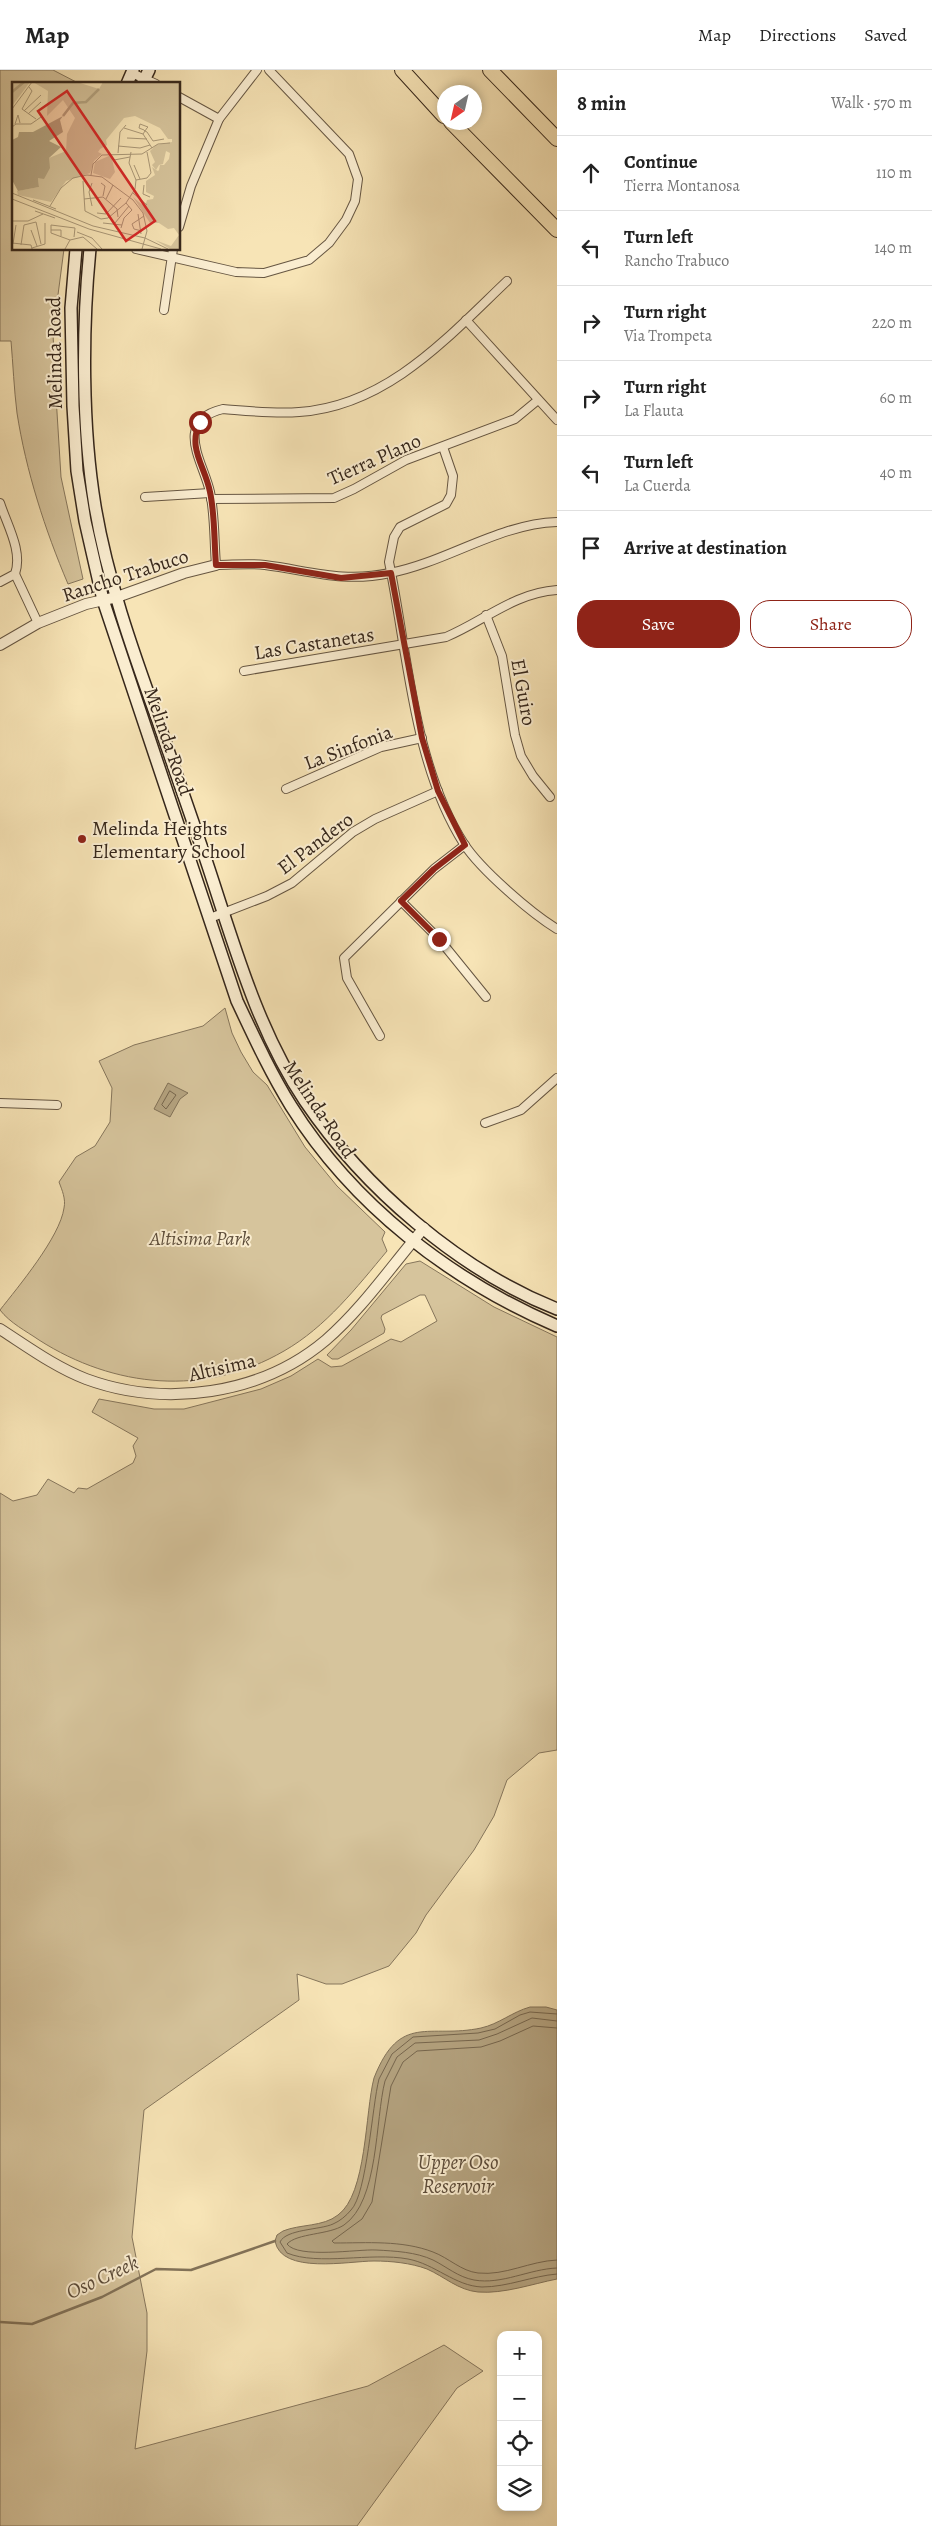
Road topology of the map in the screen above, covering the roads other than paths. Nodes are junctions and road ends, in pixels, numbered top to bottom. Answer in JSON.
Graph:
{"nodes":[{"id":1,"x":257,"y":70,"type":"edge"},
{"id":2,"x":269,"y":70,"type":"edge"},
{"id":3,"x":402,"y":70,"type":"edge"},
{"id":4,"x":490,"y":70,"type":"edge"},
{"id":5,"x":133,"y":71,"type":"edge"},
{"id":6,"x":145,"y":77,"type":"edge"},
{"id":7,"x":180,"y":97,"type":"edge"},
{"id":8,"x":437,"y":108,"type":"edge"},
{"id":9,"x":219,"y":120,"type":"junction"},
{"id":10,"x":459,"y":130,"type":"edge"},
{"id":11,"x":557,"y":139,"type":"edge"},
{"id":12,"x":180,"y":224,"type":"edge"},
{"id":13,"x":557,"y":230,"type":"edge"},
{"id":14,"x":76,"y":250,"type":"edge"},
{"id":15,"x":90,"y":250,"type":"edge"},
{"id":16,"x":140,"y":250,"type":"edge"},
{"id":17,"x":173,"y":250,"type":"edge"},
{"id":18,"x":171,"y":258,"type":"junction"},
{"id":19,"x":507,"y":281,"type":"dead end"},
{"id":20,"x":164,"y":310,"type":"dead end"},
{"id":21,"x":466,"y":320,"type":"junction"},
{"id":22,"x":538,"y":400,"type":"junction"},
{"id":23,"x":557,"y":420,"type":"edge"},
{"id":24,"x":443,"y":446,"type":"junction"},
{"id":25,"x":211,"y":496,"type":"junction"},
{"id":26,"x":145,"y":497,"type":"dead end"},
{"id":27,"x":0,"y":503,"type":"edge"},
{"id":28,"x":557,"y":522,"type":"edge"},
{"id":29,"x":216,"y":565,"type":"junction"},
{"id":30,"x":391,"y":573,"type":"junction"},
{"id":31,"x":16,"y":574,"type":"junction"},
{"id":32,"x":0,"y":582,"type":"edge"},
{"id":33,"x":557,"y":590,"type":"edge"},
{"id":34,"x":117,"y":597,"type":"junction"},
{"id":35,"x":103,"y":600,"type":"junction"},
{"id":36,"x":486,"y":615,"type":"junction"},
{"id":37,"x":38,"y":623,"type":"junction"},
{"id":38,"x":0,"y":645,"type":"edge"},
{"id":39,"x":405,"y":645,"type":"junction"},
{"id":40,"x":244,"y":671,"type":"dead end"},
{"id":41,"x":422,"y":738,"type":"junction"},
{"id":42,"x":286,"y":789,"type":"dead end"},
{"id":43,"x":438,"y":791,"type":"junction"},
{"id":44,"x":550,"y":797,"type":"dead end"},
{"id":45,"x":465,"y":845,"type":"junction"},
{"id":46,"x":401,"y":901,"type":"junction"},
{"id":47,"x":224,"y":912,"type":"junction"},
{"id":48,"x":210,"y":918,"type":"junction"},
{"id":49,"x":557,"y":929,"type":"edge"},
{"id":50,"x":486,"y":997,"type":"dead end"},
{"id":51,"x":380,"y":1036,"type":"dead end"},
{"id":52,"x":557,"y":1078,"type":"edge"},
{"id":53,"x":0,"y":1103,"type":"edge"},
{"id":54,"x":57,"y":1106,"type":"dead end"},
{"id":55,"x":485,"y":1123,"type":"dead end"},
{"id":56,"x":424,"y":1228,"type":"junction"},
{"id":57,"x":413,"y":1241,"type":"junction"},
{"id":58,"x":557,"y":1309,"type":"edge"},
{"id":59,"x":557,"y":1326,"type":"edge"},
{"id":60,"x":0,"y":1330,"type":"edge"}],
"edges":[{"from":1,"to":9,"type":"street"},
{"from":2,"to":18,"type":"street"},
{"from":3,"to":8,"type":"highway"},
{"from":4,"to":11,"type":"highway"},
{"from":5,"to":6,"type":"street"},
{"from":7,"to":9,"type":"street"},
{"from":9,"to":12,"type":"street"},
{"from":10,"to":13,"type":"highway"},
{"from":14,"to":35,"type":"main road","name":"Melinda Road"},
{"from":15,"to":34,"type":"main road","name":"Melinda Road"},
{"from":16,"to":18,"type":"street"},
{"from":17,"to":18,"type":"street"},
{"from":18,"to":20,"type":"street"},
{"from":19,"to":21,"type":"street"},
{"from":21,"to":22,"type":"street"},
{"from":21,"to":25,"type":"street"},
{"from":22,"to":23,"type":"street"},
{"from":22,"to":24,"type":"street","name":"Tierra Plano"},
{"from":24,"to":25,"type":"street","name":"Tierra Plano"},
{"from":24,"to":30,"type":"street"},
{"from":25,"to":26,"type":"street","name":"Tierra Plano"},
{"from":25,"to":29,"type":"street"},
{"from":27,"to":31,"type":"street"},
{"from":28,"to":30,"type":"street","name":"Rancho Trabuco"},
{"from":29,"to":30,"type":"street","name":"Rancho Trabuco"},
{"from":29,"to":34,"type":"street","name":"Rancho Trabuco"},
{"from":30,"to":39,"type":"street"},
{"from":31,"to":32,"type":"street"},
{"from":31,"to":37,"type":"street"},
{"from":33,"to":36,"type":"street","name":"Las Castanetas"},
{"from":34,"to":35,"type":"street","name":"Rancho Trabuco"},
{"from":34,"to":47,"type":"main road","name":"Melinda Road"},
{"from":35,"to":37,"type":"street","name":"Rancho Trabuco"},
{"from":35,"to":48,"type":"main road","name":"Melinda Road"},
{"from":36,"to":39,"type":"street","name":"Las Castanetas"},
{"from":36,"to":44,"type":"street","name":"El Guiro"},
{"from":37,"to":38,"type":"street","name":"Rancho Trabuco"},
{"from":39,"to":40,"type":"street","name":"Las Castanetas"},
{"from":39,"to":41,"type":"street"},
{"from":41,"to":42,"type":"street","name":"La Sinfonia"},
{"from":41,"to":43,"type":"street"},
{"from":43,"to":45,"type":"street"},
{"from":43,"to":47,"type":"street","name":"El Pandero"},
{"from":45,"to":46,"type":"street"},
{"from":45,"to":49,"type":"street"},
{"from":46,"to":50,"type":"street"},
{"from":46,"to":51,"type":"street"},
{"from":47,"to":48,"type":"street","name":"El Pandero"},
{"from":47,"to":56,"type":"main road","name":"Melinda Road"},
{"from":48,"to":57,"type":"main road","name":"Melinda Road"},
{"from":52,"to":55,"type":"street"},
{"from":53,"to":54,"type":"street"},
{"from":56,"to":57,"type":"street","name":"Altisima"},
{"from":56,"to":58,"type":"main road","name":"Melinda Road"},
{"from":57,"to":59,"type":"main road","name":"Melinda Road"},
{"from":57,"to":60,"type":"street","name":"Altisima"}]}
